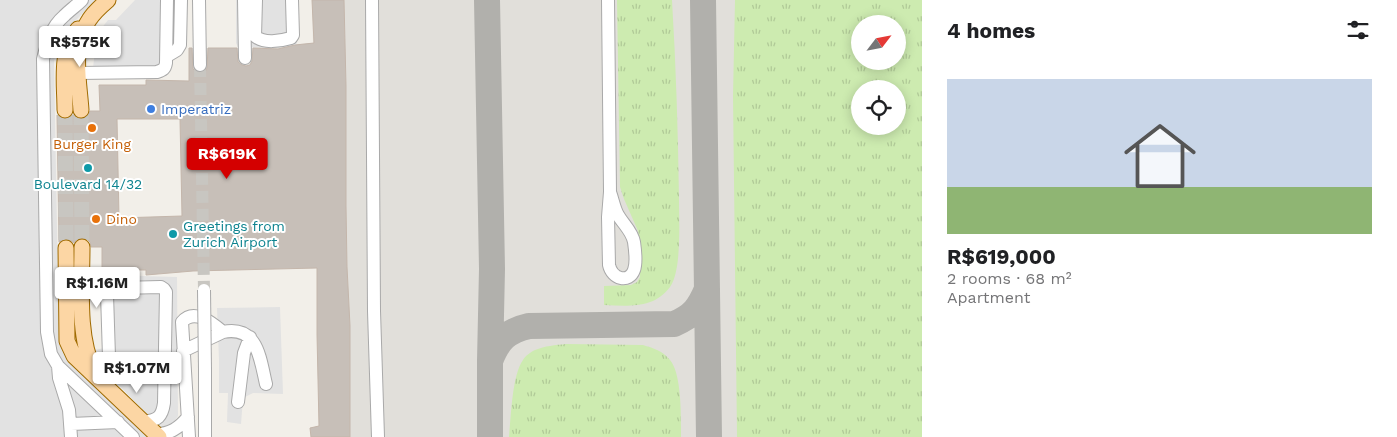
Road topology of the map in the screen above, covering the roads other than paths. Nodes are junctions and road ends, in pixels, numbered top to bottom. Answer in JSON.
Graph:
{"nodes":[{"id":1,"x":82,"y":0,"type":"edge"},
{"id":2,"x":108,"y":0,"type":"edge"},
{"id":3,"x":167,"y":0,"type":"edge"},
{"id":4,"x":181,"y":0,"type":"edge"},
{"id":5,"x":199,"y":0,"type":"edge"},
{"id":6,"x":244,"y":0,"type":"edge"},
{"id":7,"x":256,"y":0,"type":"edge"},
{"id":8,"x":292,"y":0,"type":"edge"},
{"id":9,"x":372,"y":0,"type":"edge"},
{"id":10,"x":608,"y":0,"type":"edge"},
{"id":11,"x":70,"y":5,"type":"edge"},
{"id":12,"x":88,"y":20,"type":"junction"},
{"id":13,"x":167,"y":56,"type":"junction"},
{"id":14,"x":245,"y":58,"type":"dead end"},
{"id":15,"x":200,"y":65,"type":"tunnel mouth"},
{"id":16,"x":78,"y":73,"type":"junction"},
{"id":17,"x":65,"y":110,"type":"tunnel mouth"},
{"id":18,"x":81,"y":110,"type":"tunnel mouth"},
{"id":19,"x":610,"y":192,"type":"junction"},
{"id":20,"x":82,"y":247,"type":"tunnel mouth"},
{"id":21,"x":66,"y":248,"type":"tunnel mouth"},
{"id":22,"x":204,"y":290,"type":"tunnel mouth"},
{"id":23,"x":223,"y":332,"type":"junction"},
{"id":24,"x":250,"y":337,"type":"junction"},
{"id":25,"x":183,"y":351,"type":"junction"},
{"id":26,"x":58,"y":366,"type":"junction"},
{"id":27,"x":97,"y":376,"type":"junction"},
{"id":28,"x":266,"y":384,"type":"dead end"},
{"id":29,"x":108,"y":388,"type":"junction"},
{"id":30,"x":238,"y":402,"type":"dead end"},
{"id":31,"x":188,"y":417,"type":"junction"},
{"id":32,"x":118,"y":422,"type":"junction"},
{"id":33,"x":144,"y":422,"type":"junction"},
{"id":34,"x":71,"y":431,"type":"edge"},
{"id":35,"x":158,"y":436,"type":"edge"},
{"id":36,"x":133,"y":437,"type":"edge"},
{"id":37,"x":188,"y":437,"type":"edge"},
{"id":38,"x":205,"y":437,"type":"edge"},
{"id":39,"x":378,"y":437,"type":"edge"}],
"edges":[{"from":1,"to":11,"type":"lane"},
{"from":2,"to":12,"type":"main road"},
{"from":3,"to":13,"type":"lane"},
{"from":4,"to":13,"type":"lane"},
{"from":5,"to":15,"type":"lane"},
{"from":6,"to":14,"type":"lane"},
{"from":7,"to":8,"type":"lane"},
{"from":9,"to":39,"type":"lane"},
{"from":10,"to":19,"type":"lane"},
{"from":11,"to":26,"type":"lane"},
{"from":12,"to":16,"type":"main road"},
{"from":12,"to":17,"type":"main road"},
{"from":13,"to":16,"type":"lane"},
{"from":16,"to":18,"type":"main road"},
{"from":19,"to":19,"type":"lane"},
{"from":20,"to":27,"type":"main road"},
{"from":21,"to":27,"type":"main road"},
{"from":22,"to":38,"type":"lane","bridge":true},
{"from":23,"to":24,"type":"lane"},
{"from":23,"to":25,"type":"lane"},
{"from":23,"to":25,"type":"lane"},
{"from":24,"to":28,"type":"lane"},
{"from":24,"to":30,"type":"lane"},
{"from":25,"to":31,"type":"lane"},
{"from":26,"to":32,"type":"lane"},
{"from":26,"to":34,"type":"lane"},
{"from":27,"to":29,"type":"main road"},
{"from":29,"to":33,"type":"main road"},
{"from":29,"to":33,"type":"lane"},
{"from":31,"to":35,"type":"lane"},
{"from":31,"to":37,"type":"lane"},
{"from":32,"to":34,"type":"lane"},
{"from":32,"to":36,"type":"lane"},
{"from":33,"to":35,"type":"main road"}]}
